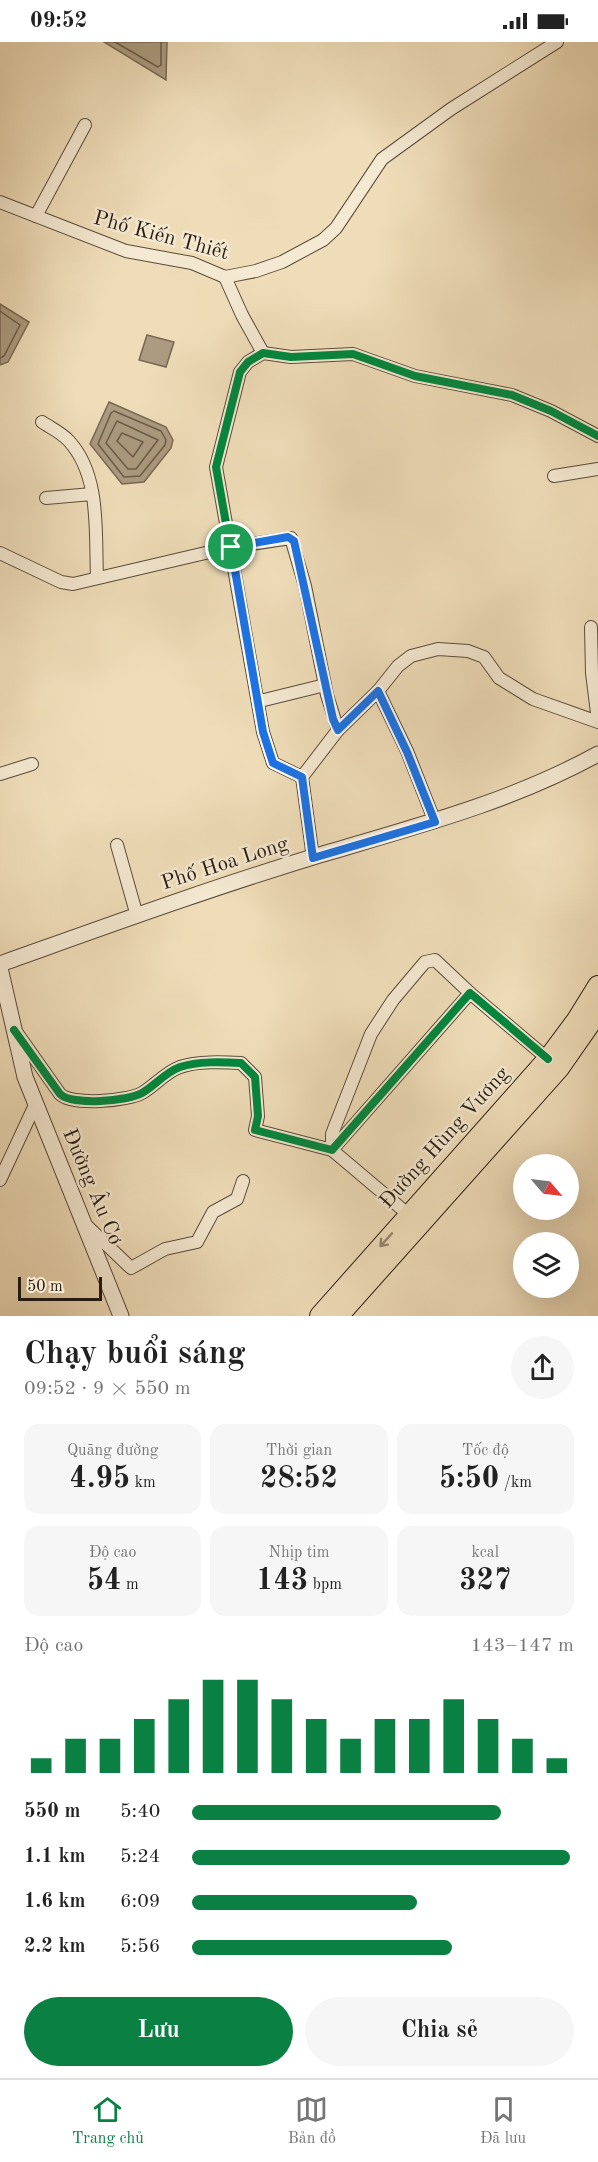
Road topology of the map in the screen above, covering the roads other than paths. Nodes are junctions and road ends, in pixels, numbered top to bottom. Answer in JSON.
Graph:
{"nodes":[{"id":1,"x":557,"y":42,"type":"edge"},
{"id":2,"x":85,"y":125,"type":"dead end"},
{"id":3,"x":0,"y":202,"type":"edge"},
{"id":4,"x":36,"y":216,"type":"junction"},
{"id":5,"x":225,"y":277,"type":"junction"},
{"id":6,"x":263,"y":353,"type":"junction"},
{"id":7,"x":42,"y":422,"type":"dead end"},
{"id":8,"x":598,"y":436,"type":"edge"},
{"id":9,"x":598,"y":469,"type":"edge"},
{"id":10,"x":554,"y":476,"type":"dead end"},
{"id":11,"x":92,"y":494,"type":"junction"},
{"id":12,"x":46,"y":498,"type":"dead end"},
{"id":13,"x":231,"y":547,"type":"junction"},
{"id":14,"x":0,"y":553,"type":"edge"},
{"id":15,"x":97,"y":577,"type":"junction"},
{"id":16,"x":591,"y":627,"type":"dead end"},
{"id":17,"x":325,"y":685,"type":"junction"},
{"id":18,"x":378,"y":691,"type":"junction"},
{"id":19,"x":260,"y":700,"type":"junction"},
{"id":20,"x":598,"y":722,"type":"edge"},
{"id":21,"x":338,"y":730,"type":"junction"},
{"id":22,"x":598,"y":754,"type":"edge"},
{"id":23,"x":32,"y":764,"type":"dead end"},
{"id":24,"x":0,"y":774,"type":"edge"},
{"id":25,"x":302,"y":777,"type":"junction"},
{"id":26,"x":435,"y":822,"type":"junction"},
{"id":27,"x":117,"y":845,"type":"dead end"},
{"id":28,"x":313,"y":858,"type":"junction"},
{"id":29,"x":137,"y":916,"type":"junction"},
{"id":30,"x":0,"y":966,"type":"edge"},
{"id":31,"x":598,"y":986,"type":"edge"},
{"id":32,"x":470,"y":993,"type":"junction"},
{"id":33,"x":598,"y":1012,"type":"edge"},
{"id":34,"x":14,"y":1030,"type":"junction"},
{"id":35,"x":548,"y":1059,"type":"junction"},
{"id":36,"x":35,"y":1105,"type":"junction"},
{"id":37,"x":332,"y":1150,"type":"junction"},
{"id":38,"x":0,"y":1180,"type":"edge"},
{"id":39,"x":243,"y":1181,"type":"dead end"},
{"id":40,"x":409,"y":1215,"type":"junction"},
{"id":41,"x":84,"y":1224,"type":"junction"},
{"id":42,"x":121,"y":1316,"type":"edge"},
{"id":43,"x":320,"y":1316,"type":"edge"},
{"id":44,"x":338,"y":1316,"type":"edge"}],
"edges":[{"from":1,"to":5,"type":"street","name":"Phố Kiến Thiết"},
{"from":2,"to":4,"type":"street"},
{"from":3,"to":4,"type":"street","name":"Phố Kiến Thiết"},
{"from":4,"to":5,"type":"street","name":"Phố Kiến Thiết"},
{"from":5,"to":6,"type":"street"},
{"from":6,"to":8,"type":"street"},
{"from":6,"to":13,"type":"street"},
{"from":7,"to":11,"type":"street"},
{"from":9,"to":10,"type":"street"},
{"from":11,"to":12,"type":"street"},
{"from":11,"to":15,"type":"street"},
{"from":13,"to":15,"type":"street"},
{"from":13,"to":17,"type":"street"},
{"from":13,"to":19,"type":"street"},
{"from":14,"to":15,"type":"street"},
{"from":16,"to":20,"type":"street"},
{"from":17,"to":19,"type":"street"},
{"from":17,"to":21,"type":"street"},
{"from":18,"to":20,"type":"street"},
{"from":18,"to":21,"type":"street"},
{"from":18,"to":26,"type":"street"},
{"from":19,"to":25,"type":"street"},
{"from":21,"to":25,"type":"street"},
{"from":22,"to":26,"type":"street","name":"Phố Hoa Long"},
{"from":23,"to":24,"type":"street"},
{"from":25,"to":28,"type":"street"},
{"from":26,"to":28,"type":"street","name":"Phố Hoa Long"},
{"from":27,"to":29,"type":"street"},
{"from":28,"to":29,"type":"street","name":"Phố Hoa Long"},
{"from":29,"to":30,"type":"street","name":"Phố Hoa Long"},
{"from":30,"to":34,"type":"street","name":"Đường Âu Cơ"},
{"from":31,"to":35,"type":"main road","name":"Đường Hùng Vương"},
{"from":32,"to":35,"type":"street"},
{"from":32,"to":37,"type":"street"},
{"from":32,"to":37,"type":"street"},
{"from":33,"to":44,"type":"main road","name":"Đường Hùng Vương"},
{"from":34,"to":36,"type":"street","name":"Đường Âu Cơ"},
{"from":34,"to":37,"type":"street"},
{"from":35,"to":40,"type":"main road","name":"Đường Hùng Vương"},
{"from":36,"to":38,"type":"street"},
{"from":36,"to":41,"type":"street","name":"Đường Âu Cơ"},
{"from":37,"to":40,"type":"street"},
{"from":39,"to":41,"type":"street"},
{"from":40,"to":43,"type":"main road","name":"Đường Hùng Vương","one_way":true},
{"from":41,"to":42,"type":"street","name":"Đường Âu Cơ"}]}
